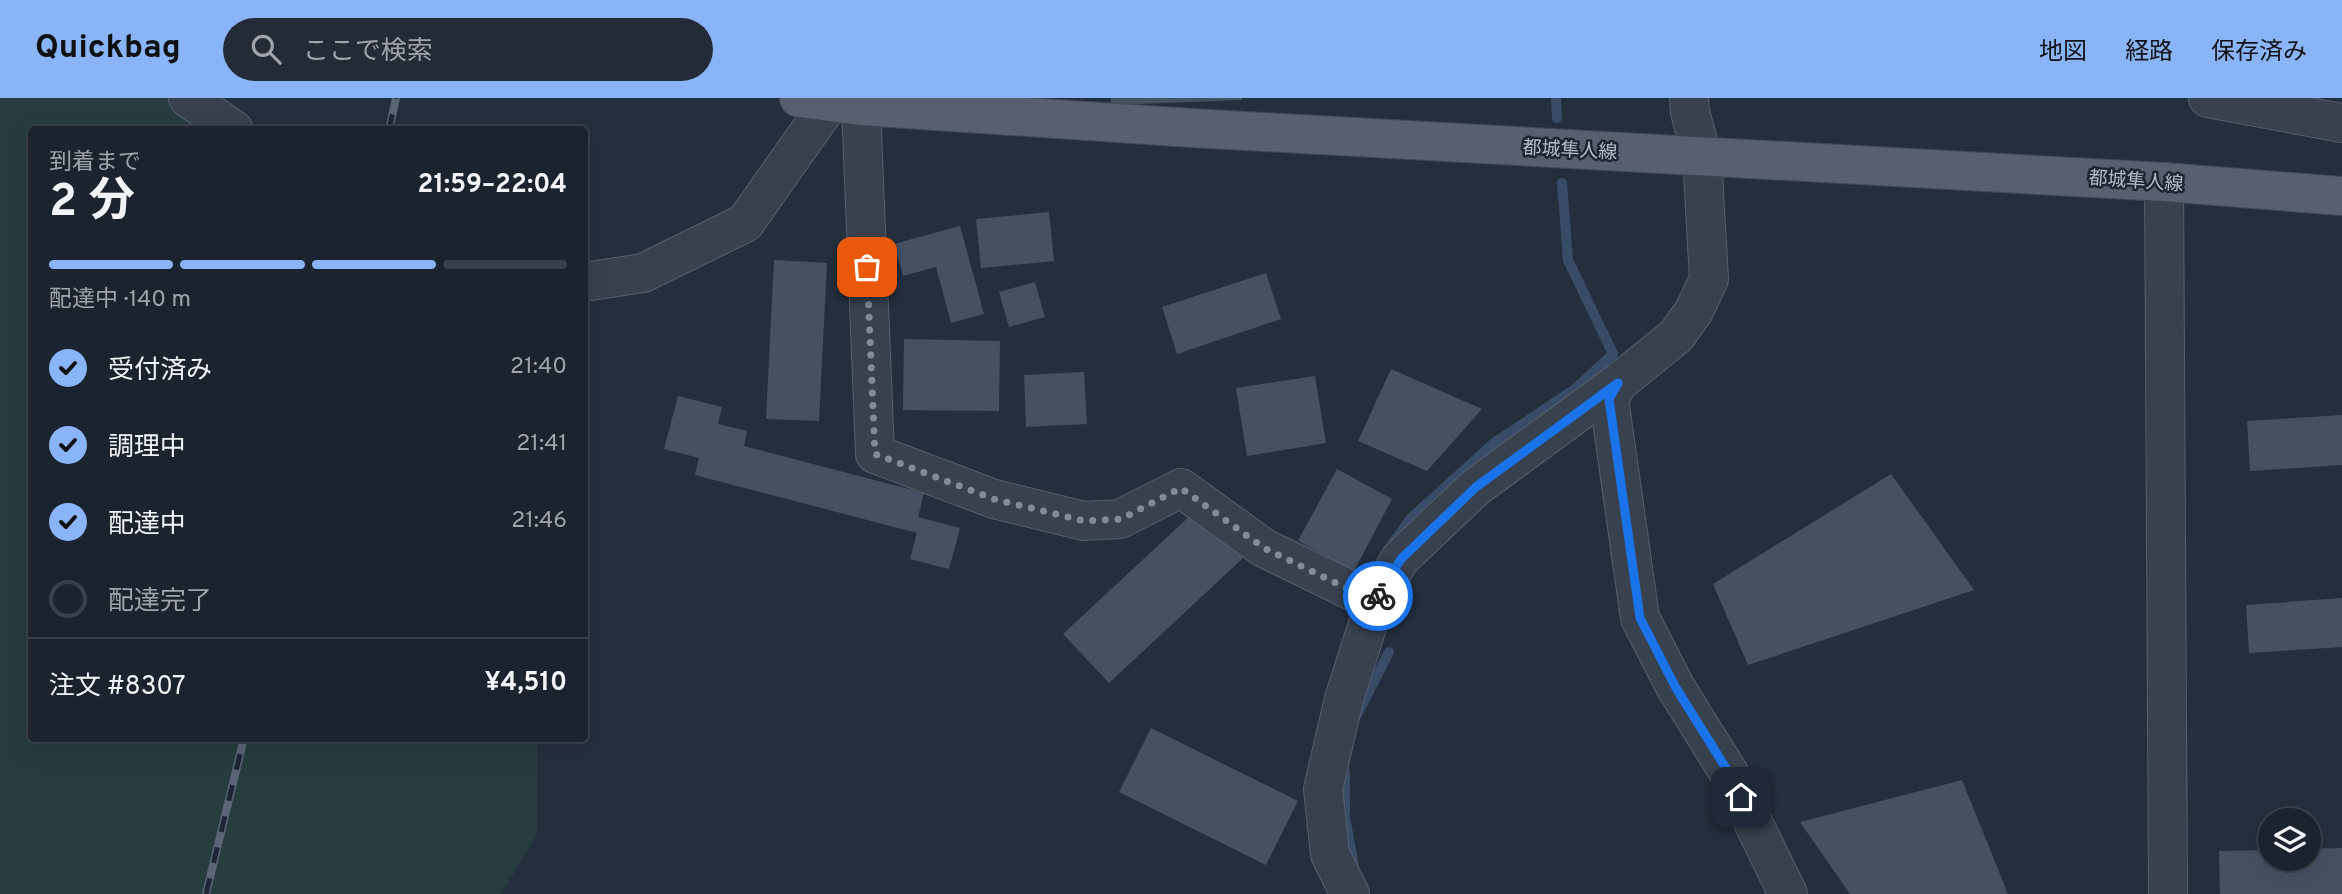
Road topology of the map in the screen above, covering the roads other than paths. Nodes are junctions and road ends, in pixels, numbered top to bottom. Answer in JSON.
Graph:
{"nodes":[{"id":1,"x":188,"y":98,"type":"edge"},
{"id":2,"x":1689,"y":98,"type":"edge"},
{"id":3,"x":2208,"y":98,"type":"edge"},
{"id":4,"x":831,"y":101,"type":"edge"},
{"id":5,"x":2342,"y":123,"type":"edge"},
{"id":6,"x":228,"y":126,"type":"edge"},
{"id":7,"x":1702,"y":156,"type":"junction"},
{"id":8,"x":2164,"y":182,"type":"junction"},
{"id":9,"x":2342,"y":196,"type":"edge"},
{"id":10,"x":588,"y":281,"type":"edge"},
{"id":11,"x":1618,"y":383,"type":"junction"},
{"id":12,"x":1375,"y":602,"type":"junction"},
{"id":13,"x":1350,"y":894,"type":"edge"},
{"id":14,"x":1788,"y":894,"type":"edge"},
{"id":15,"x":2168,"y":894,"type":"edge"}],
"edges":[{"from":1,"to":6,"type":"street"},
{"from":2,"to":7,"type":"street"},
{"from":3,"to":5,"type":"street"},
{"from":4,"to":7,"type":"main road","name":"都城隼人線"},
{"from":4,"to":10,"type":"street"},
{"from":4,"to":12,"type":"street"},
{"from":7,"to":8,"type":"main road","name":"都城隼人線"},
{"from":7,"to":11,"type":"street"},
{"from":8,"to":9,"type":"main road","name":"都城隼人線"},
{"from":8,"to":15,"type":"street"},
{"from":11,"to":12,"type":"street"},
{"from":11,"to":14,"type":"street"},
{"from":12,"to":13,"type":"street"}]}
